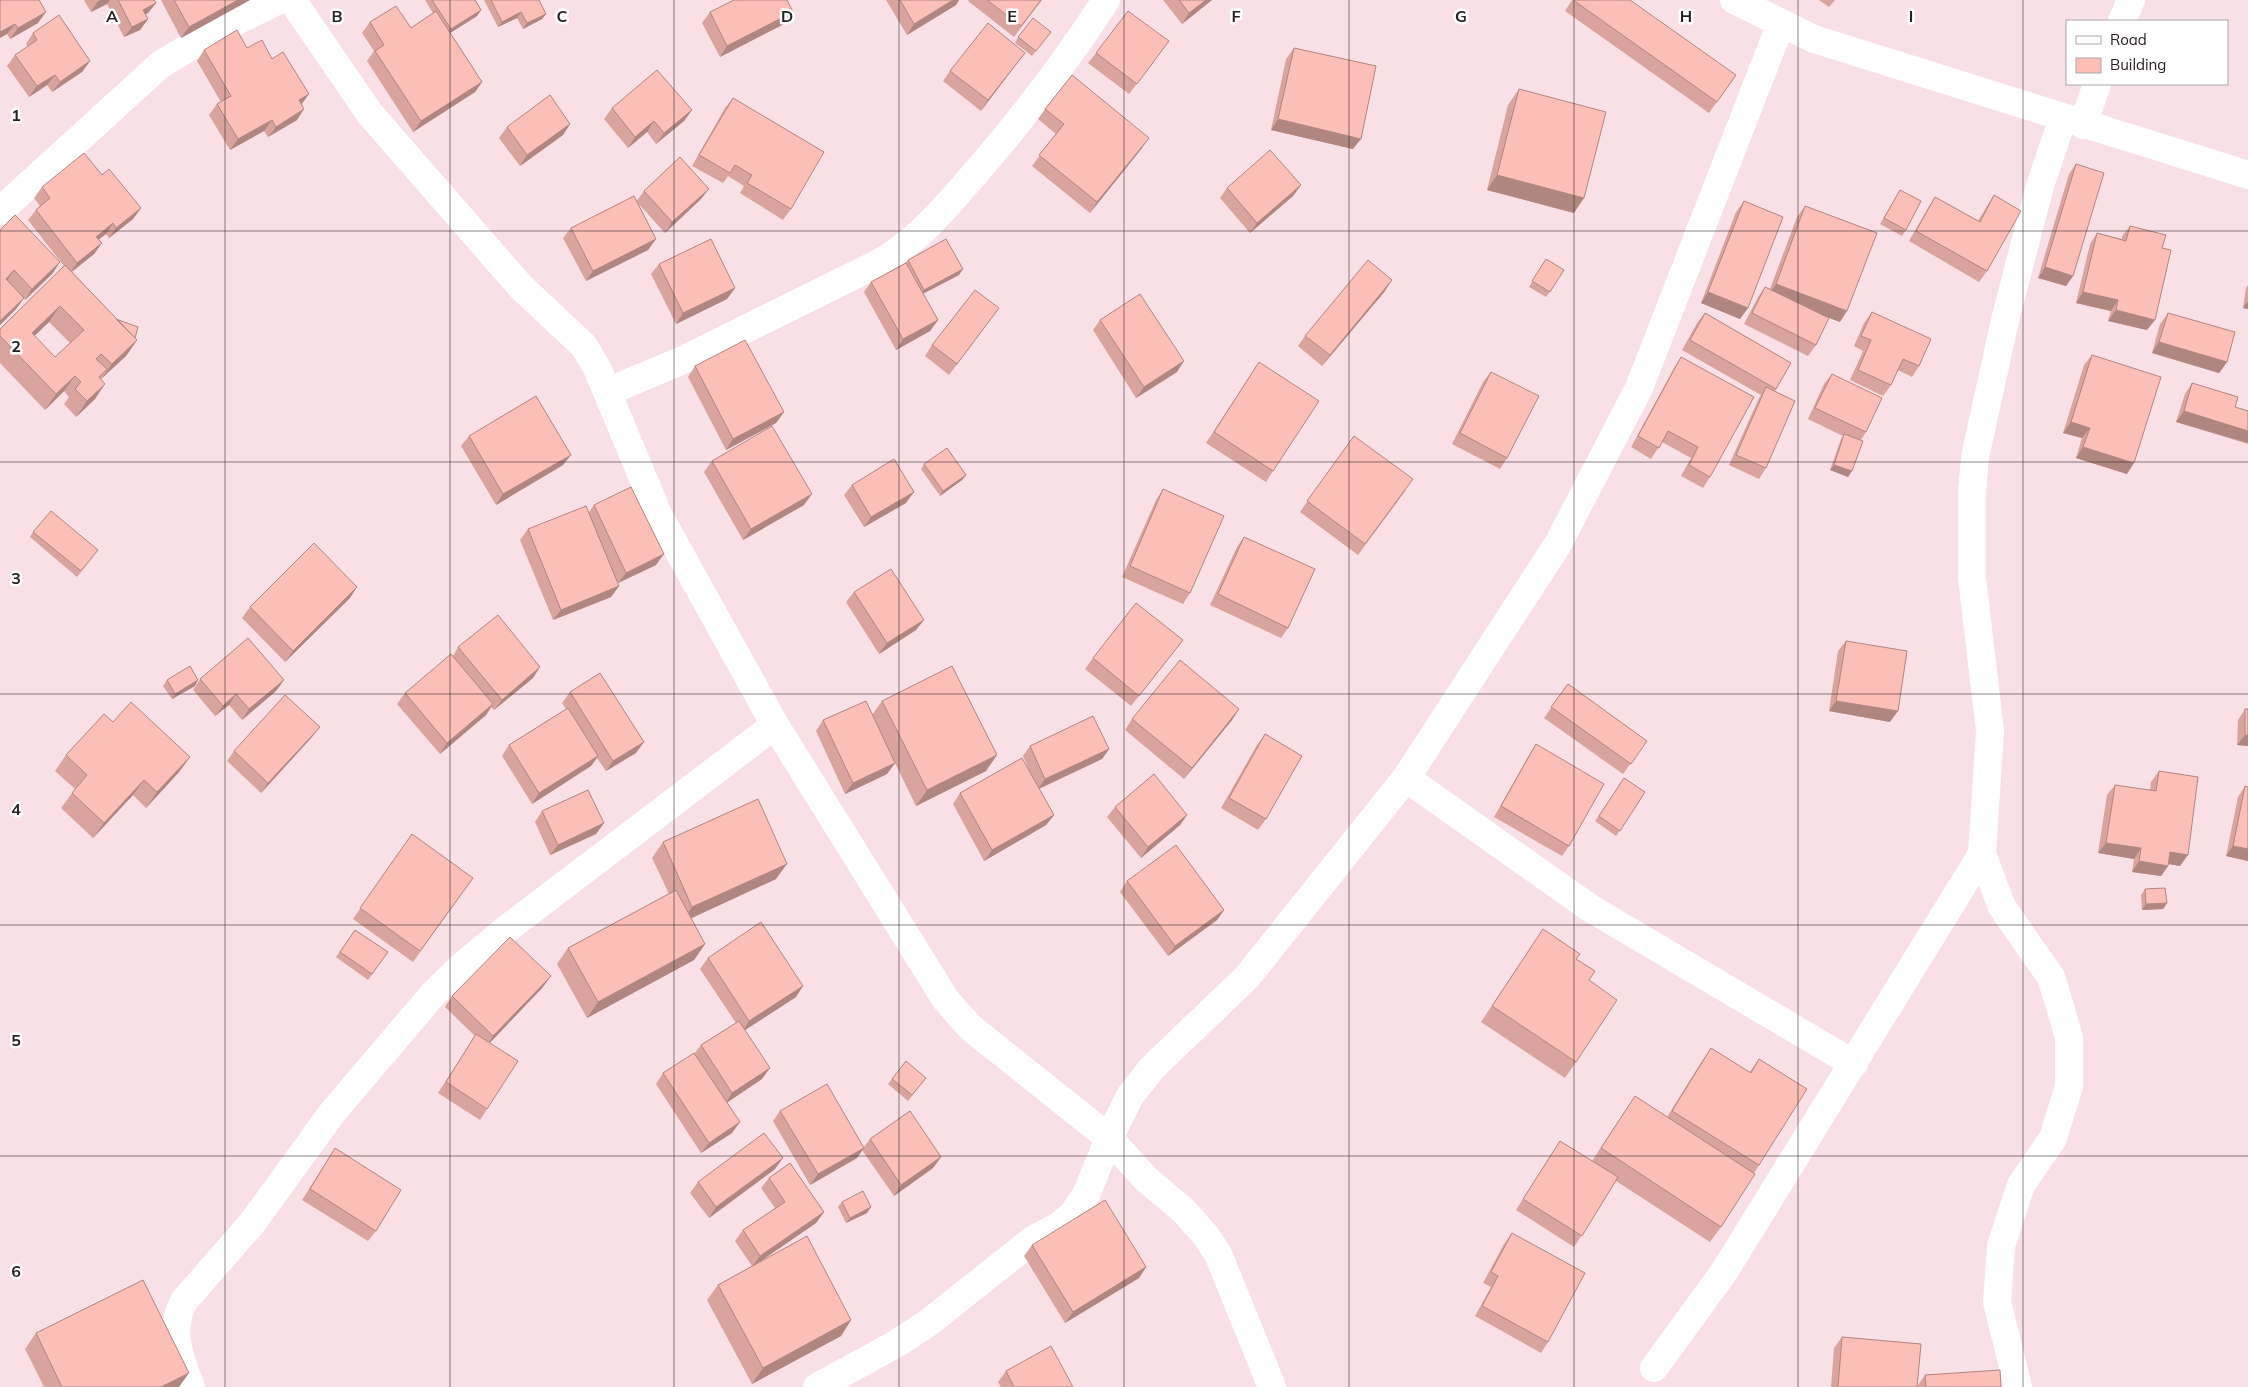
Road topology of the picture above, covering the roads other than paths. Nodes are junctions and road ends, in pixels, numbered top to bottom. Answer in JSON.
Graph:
{"nodes":[{"id":1,"x":279,"y":0,"type":"edge"},
{"id":2,"x":292,"y":0,"type":"edge"},
{"id":3,"x":1106,"y":0,"type":"edge"},
{"id":4,"x":1734,"y":0,"type":"edge"},
{"id":5,"x":2131,"y":0,"type":"edge"},
{"id":6,"x":2122,"y":20,"type":"edge"},
{"id":7,"x":1780,"y":23,"type":"junction"},
{"id":8,"x":2096,"y":85,"type":"edge"},
{"id":9,"x":2073,"y":121,"type":"junction"},
{"id":10,"x":2248,"y":175,"type":"edge"},
{"id":11,"x":0,"y":211,"type":"edge"},
{"id":12,"x":607,"y":392,"type":"junction"},
{"id":13,"x":775,"y":725,"type":"junction"},
{"id":14,"x":1406,"y":778,"type":"junction"},
{"id":15,"x":1982,"y":854,"type":"junction"},
{"id":16,"x":1854,"y":1064,"type":"junction"},
{"id":17,"x":1109,"y":1138,"type":"junction"},
{"id":18,"x":1654,"y":1368,"type":"dead end"},
{"id":19,"x":191,"y":1387,"type":"edge"},
{"id":20,"x":817,"y":1387,"type":"edge"},
{"id":21,"x":1272,"y":1387,"type":"edge"},
{"id":22,"x":2018,"y":1387,"type":"edge"}],
"edges":[{"from":1,"to":11,"type":"street"},
{"from":2,"to":12,"type":"street"},
{"from":3,"to":12,"type":"street"},
{"from":4,"to":7,"type":"street"},
{"from":5,"to":6,"type":"street"},
{"from":7,"to":9,"type":"street"},
{"from":7,"to":14,"type":"street"},
{"from":8,"to":9,"type":"street"},
{"from":9,"to":10,"type":"street"},
{"from":9,"to":15,"type":"street"},
{"from":12,"to":13,"type":"street"},
{"from":13,"to":17,"type":"street"},
{"from":13,"to":19,"type":"street"},
{"from":14,"to":16,"type":"street"},
{"from":14,"to":17,"type":"street"},
{"from":15,"to":16,"type":"street"},
{"from":15,"to":22,"type":"street"},
{"from":16,"to":18,"type":"street"},
{"from":17,"to":20,"type":"street"},
{"from":17,"to":21,"type":"street"}]}
